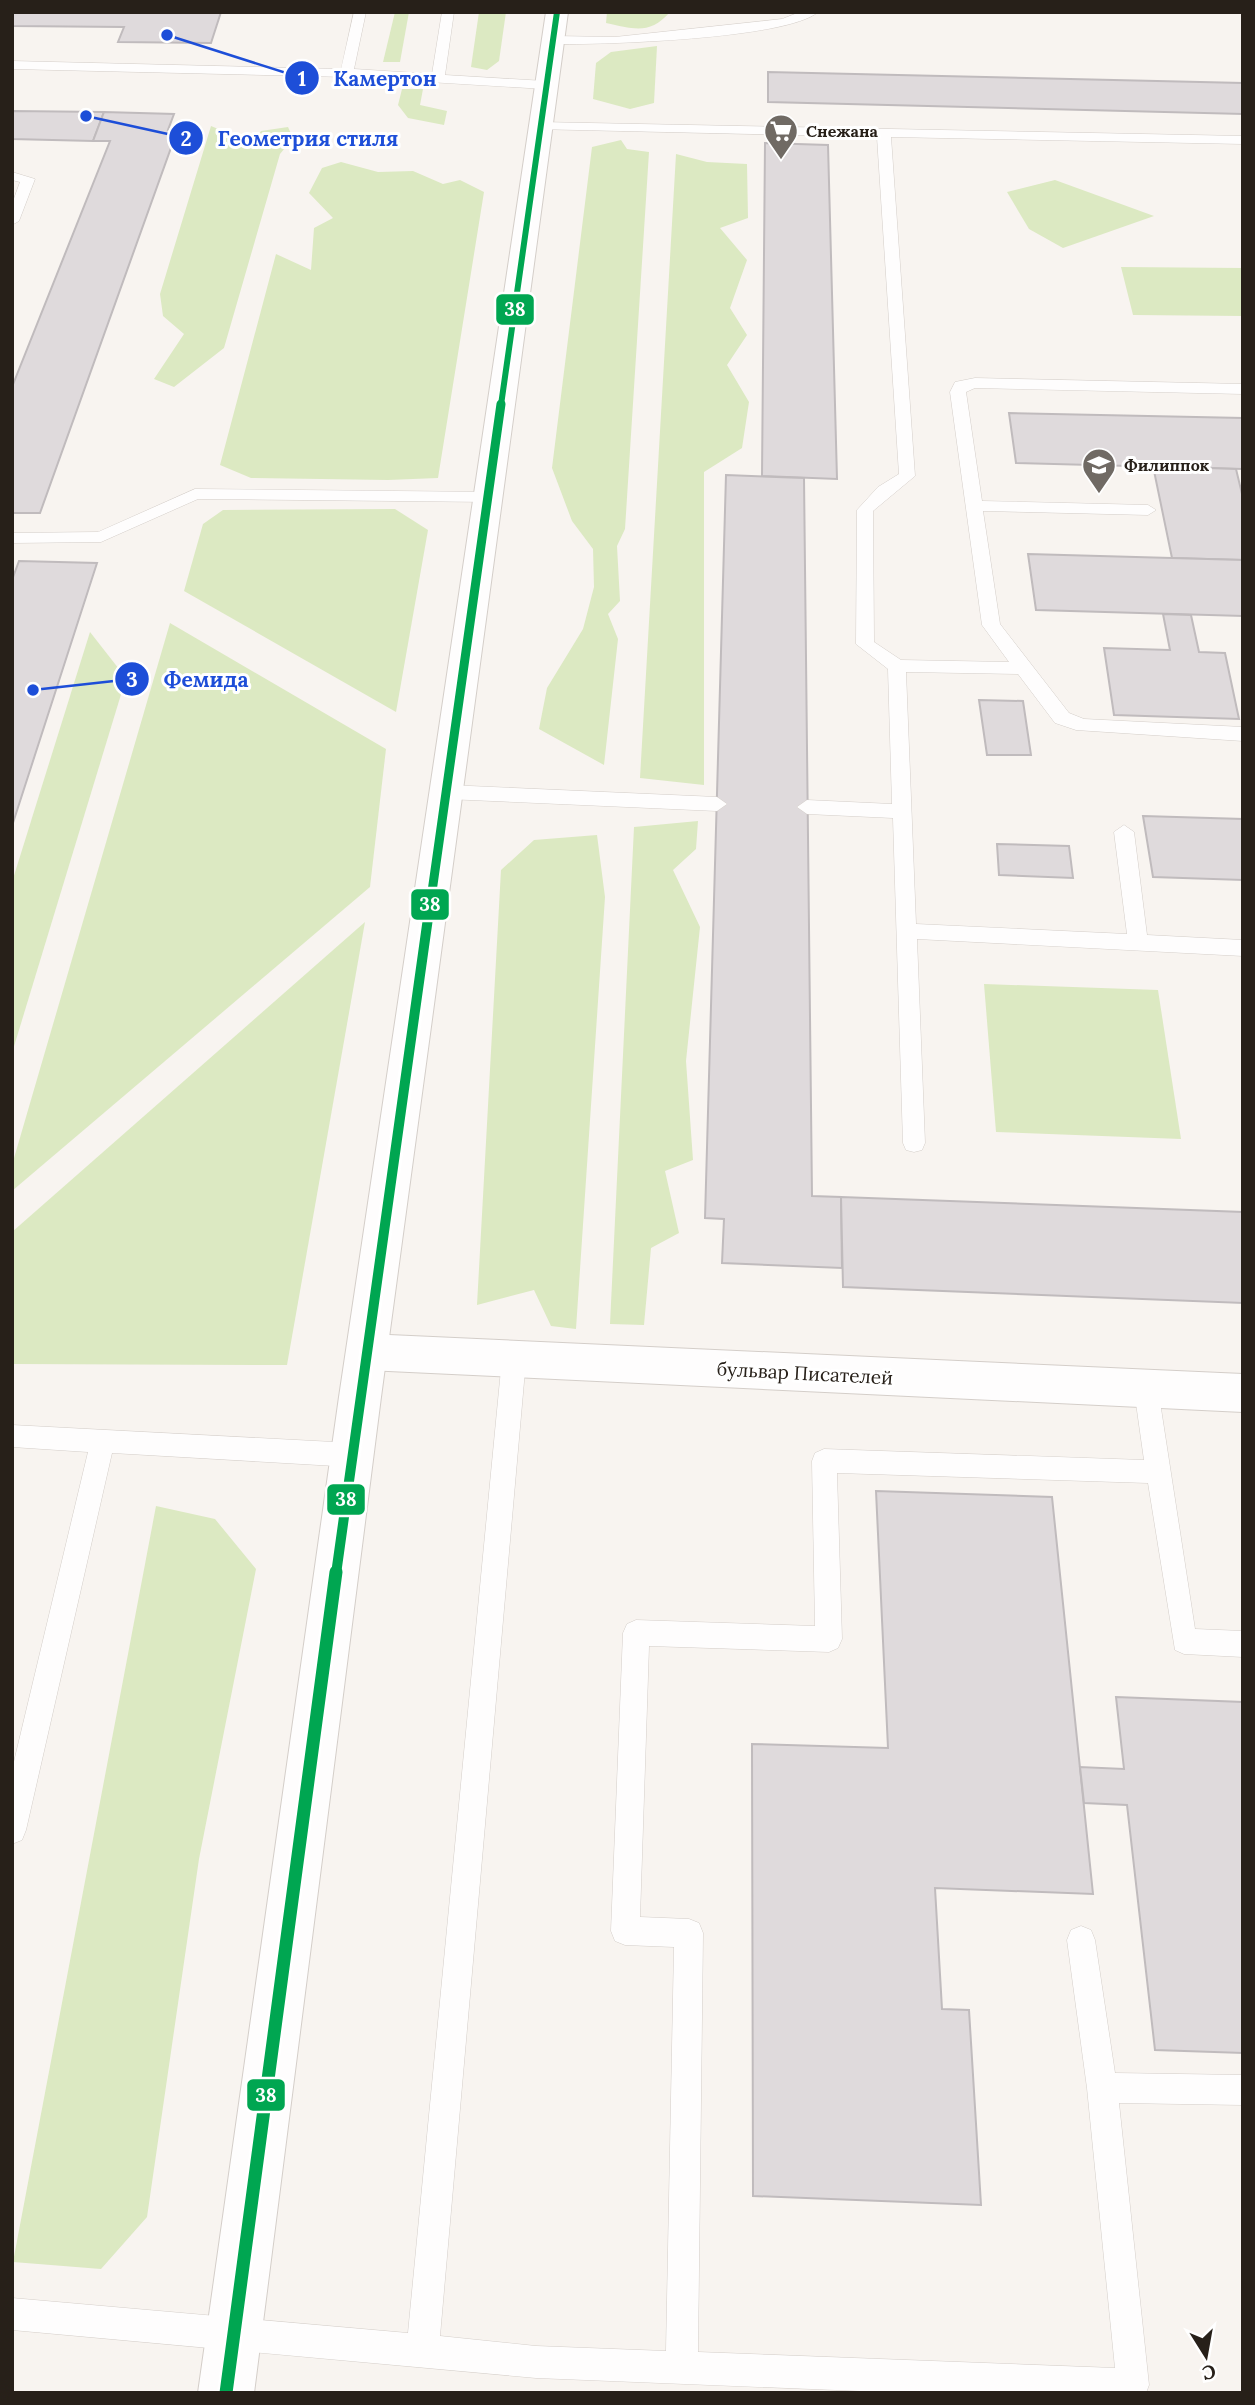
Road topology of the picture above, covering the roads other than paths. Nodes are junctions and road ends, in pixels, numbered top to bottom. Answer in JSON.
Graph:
{"nodes":[{"id":1,"x":360,"y":12,"type":"edge"},
{"id":2,"x":448,"y":12,"type":"edge"},
{"id":3,"x":557,"y":12,"type":"edge"},
{"id":4,"x":812,"y":12,"type":"edge"},
{"id":5,"x":553,"y":40,"type":"junction"},
{"id":6,"x":12,"y":65,"type":"edge"},
{"id":7,"x":347,"y":73,"type":"junction"},
{"id":8,"x":438,"y":79,"type":"junction"},
{"id":9,"x":544,"y":85,"type":"junction"},
{"id":10,"x":539,"y":126,"type":"junction"},
{"id":11,"x":884,"y":132,"type":"junction"},
{"id":12,"x":1243,"y":140,"type":"edge"},
{"id":13,"x":12,"y":176,"type":"edge"},
{"id":14,"x":12,"y":221,"type":"edge"},
{"id":15,"x":1243,"y":389,"type":"edge"},
{"id":16,"x":491,"y":497,"type":"junction"},
{"id":17,"x":976,"y":506,"type":"junction"},
{"id":18,"x":1148,"y":510,"type":"dead end"},
{"id":19,"x":12,"y":538,"type":"edge"},
{"id":20,"x":897,"y":666,"type":"junction"},
{"id":21,"x":1022,"y":668,"type":"junction"},
{"id":22,"x":1243,"y":734,"type":"edge"},
{"id":23,"x":447,"y":792,"type":"junction"},
{"id":24,"x":717,"y":804,"type":"dead end"},
{"id":25,"x":807,"y":807,"type":"dead end"},
{"id":26,"x":902,"y":811,"type":"junction"},
{"id":27,"x":1124,"y":832,"type":"dead end"},
{"id":28,"x":908,"y":931,"type":"junction"},
{"id":29,"x":1138,"y":943,"type":"junction"},
{"id":30,"x":1243,"y":948,"type":"edge"},
{"id":31,"x":914,"y":1143,"type":"dead end"},
{"id":32,"x":367,"y":1352,"type":"junction"},
{"id":33,"x":514,"y":1359,"type":"junction"},
{"id":34,"x":1146,"y":1389,"type":"junction"},
{"id":35,"x":1243,"y":1393,"type":"edge"},
{"id":36,"x":12,"y":1436,"type":"edge"},
{"id":37,"x":102,"y":1444,"type":"junction"},
{"id":38,"x":352,"y":1455,"type":"junction"},
{"id":39,"x":1158,"y":1472,"type":"junction"},
{"id":40,"x":1243,"y":1644,"type":"edge"},
{"id":41,"x":12,"y":1830,"type":"edge"},
{"id":42,"x":1081,"y":1940,"type":"dead end"},
{"id":43,"x":1102,"y":2088,"type":"junction"},
{"id":44,"x":1243,"y":2090,"type":"edge"},
{"id":45,"x":12,"y":2314,"type":"edge"},
{"id":46,"x":235,"y":2332,"type":"junction"},
{"id":47,"x":423,"y":2350,"type":"junction"},
{"id":48,"x":682,"y":2368,"type":"junction"},
{"id":49,"x":226,"y":2393,"type":"edge"}],
"edges":[{"from":1,"to":7,"type":"lane"},
{"from":2,"to":8,"type":"lane"},
{"from":3,"to":5,"type":"main road"},
{"from":4,"to":5,"type":"lane"},
{"from":5,"to":9,"type":"main road"},
{"from":6,"to":7,"type":"lane"},
{"from":7,"to":8,"type":"lane"},
{"from":8,"to":9,"type":"lane"},
{"from":9,"to":10,"type":"main road"},
{"from":10,"to":11,"type":"lane"},
{"from":10,"to":16,"type":"main road"},
{"from":11,"to":12,"type":"lane"},
{"from":11,"to":20,"type":"lane"},
{"from":13,"to":14,"type":"lane"},
{"from":15,"to":17,"type":"lane"},
{"from":16,"to":19,"type":"lane"},
{"from":16,"to":23,"type":"main road"},
{"from":17,"to":18,"type":"lane"},
{"from":17,"to":21,"type":"lane"},
{"from":20,"to":21,"type":"lane"},
{"from":20,"to":26,"type":"lane"},
{"from":21,"to":22,"type":"lane"},
{"from":23,"to":24,"type":"lane"},
{"from":23,"to":32,"type":"main road"},
{"from":25,"to":26,"type":"lane"},
{"from":26,"to":28,"type":"lane"},
{"from":27,"to":29,"type":"lane"},
{"from":28,"to":29,"type":"lane"},
{"from":28,"to":31,"type":"lane"},
{"from":29,"to":30,"type":"lane"},
{"from":32,"to":33,"type":"main road","name":"бульвар Писателей"},
{"from":32,"to":38,"type":"main road"},
{"from":33,"to":34,"type":"main road","name":"бульвар Писателей"},
{"from":33,"to":47,"type":"lane"},
{"from":34,"to":35,"type":"main road","name":"бульвар Писателей"},
{"from":34,"to":39,"type":"lane"},
{"from":36,"to":37,"type":"lane"},
{"from":37,"to":38,"type":"lane"},
{"from":37,"to":41,"type":"lane"},
{"from":38,"to":46,"type":"main road"},
{"from":39,"to":40,"type":"lane"},
{"from":39,"to":48,"type":"lane"},
{"from":42,"to":43,"type":"lane"},
{"from":43,"to":44,"type":"lane"},
{"from":43,"to":48,"type":"lane"},
{"from":45,"to":46,"type":"lane"},
{"from":46,"to":47,"type":"lane"},
{"from":46,"to":49,"type":"main road"},
{"from":47,"to":48,"type":"lane"}]}
